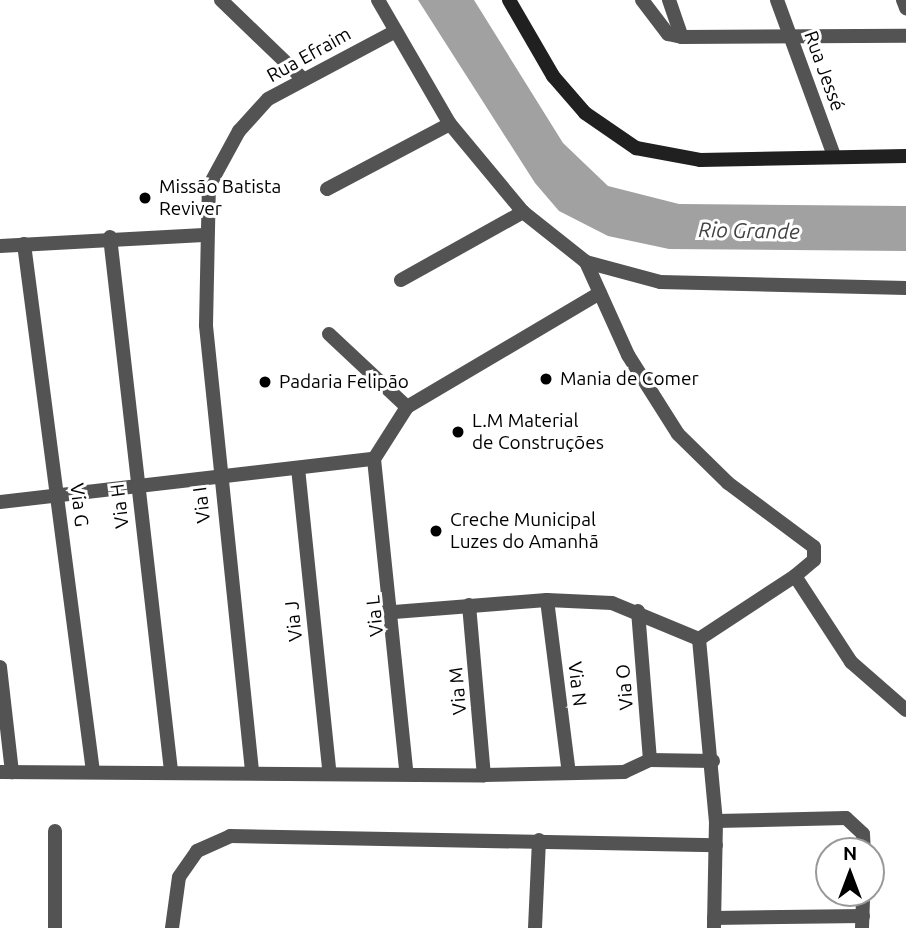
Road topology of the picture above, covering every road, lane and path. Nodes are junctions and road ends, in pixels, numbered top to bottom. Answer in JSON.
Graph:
{"nodes":[{"id":1,"x":221,"y":0,"type":"edge"},
{"id":2,"x":378,"y":0,"type":"edge"},
{"id":3,"x":509,"y":0,"type":"edge"},
{"id":4,"x":642,"y":0,"type":"edge"},
{"id":5,"x":669,"y":0,"type":"edge"},
{"id":6,"x":778,"y":0,"type":"edge"},
{"id":7,"x":903,"y":0,"type":"edge"},
{"id":8,"x":906,"y":8,"type":"edge"},
{"id":9,"x":394,"y":32,"type":"junction"},
{"id":10,"x":791,"y":35,"type":"junction"},
{"id":11,"x":906,"y":36,"type":"edge"},
{"id":12,"x":682,"y":37,"type":"junction"},
{"id":13,"x":301,"y":77,"type":"junction"},
{"id":14,"x":450,"y":124,"type":"junction"},
{"id":15,"x":834,"y":156,"type":"junction"},
{"id":16,"x":906,"y":156,"type":"edge"},
{"id":17,"x":327,"y":189,"type":"dead end"},
{"id":18,"x":523,"y":212,"type":"junction"},
{"id":19,"x":204,"y":235,"type":"junction"},
{"id":20,"x":110,"y":237,"type":"junction"},
{"id":21,"x":24,"y":244,"type":"junction"},
{"id":22,"x":0,"y":246,"type":"edge"},
{"id":23,"x":586,"y":262,"type":"junction"},
{"id":24,"x":401,"y":280,"type":"dead end"},
{"id":25,"x":906,"y":288,"type":"edge"},
{"id":26,"x":600,"y":293,"type":"junction"},
{"id":27,"x":328,"y":334,"type":"dead end"},
{"id":28,"x":407,"y":407,"type":"junction"},
{"id":29,"x":374,"y":459,"type":"junction"},
{"id":30,"x":298,"y":468,"type":"junction"},
{"id":31,"x":218,"y":476,"type":"junction"},
{"id":32,"x":137,"y":485,"type":"junction"},
{"id":33,"x":59,"y":495,"type":"junction"},
{"id":34,"x":0,"y":502,"type":"edge"},
{"id":35,"x":795,"y":576,"type":"junction"},
{"id":36,"x":547,"y":600,"type":"junction"},
{"id":37,"x":469,"y":604,"type":"junction"},
{"id":38,"x":638,"y":611,"type":"junction"},
{"id":39,"x":394,"y":612,"type":"junction"},
{"id":40,"x":699,"y":639,"type":"junction"},
{"id":41,"x":0,"y":667,"type":"edge"},
{"id":42,"x":906,"y":710,"type":"edge"},
{"id":43,"x":650,"y":760,"type":"junction"},
{"id":44,"x":713,"y":761,"type":"junction"},
{"id":45,"x":329,"y":770,"type":"junction"},
{"id":46,"x":170,"y":771,"type":"junction"},
{"id":47,"x":253,"y":771,"type":"junction"},
{"id":48,"x":406,"y":771,"type":"junction"},
{"id":49,"x":6,"y":772,"type":"edge"},
{"id":50,"x":93,"y":772,"type":"junction"},
{"id":51,"x":569,"y":773,"type":"junction"},
{"id":52,"x":484,"y":775,"type":"junction"},
{"id":53,"x":716,"y":821,"type":"junction"},
{"id":54,"x":55,"y":831,"type":"dead end"},
{"id":55,"x":863,"y":837,"type":"edge"},
{"id":56,"x":538,"y":840,"type":"junction"},
{"id":57,"x":716,"y":845,"type":"junction"},
{"id":58,"x":862,"y":922,"type":"edge"},
{"id":59,"x":714,"y":923,"type":"edge"},
{"id":60,"x":55,"y":928,"type":"edge"},
{"id":61,"x":172,"y":928,"type":"edge"},
{"id":62,"x":535,"y":928,"type":"edge"}],
"edges":[{"from":1,"to":13,"type":"street"},
{"from":2,"to":9,"type":"street"},
{"from":3,"to":15,"type":"street"},
{"from":4,"to":12,"type":"street"},
{"from":5,"to":12,"type":"street"},
{"from":6,"to":10,"type":"street","name":"Rua Jessé"},
{"from":7,"to":8,"type":"street"},
{"from":9,"to":13,"type":"street","name":"Rua Efraim"},
{"from":9,"to":14,"type":"street"},
{"from":10,"to":11,"type":"street"},
{"from":10,"to":12,"type":"street"},
{"from":10,"to":15,"type":"street","name":"Rua Jessé"},
{"from":13,"to":19,"type":"street","name":"Rua Efraim"},
{"from":14,"to":17,"type":"street"},
{"from":14,"to":18,"type":"street"},
{"from":15,"to":16,"type":"street"},
{"from":18,"to":23,"type":"street"},
{"from":18,"to":24,"type":"street"},
{"from":19,"to":20,"type":"street"},
{"from":19,"to":31,"type":"street","name":"Via I"},
{"from":20,"to":21,"type":"street"},
{"from":20,"to":32,"type":"street","name":"Via H"},
{"from":21,"to":22,"type":"street"},
{"from":21,"to":33,"type":"street","name":"Via G"},
{"from":23,"to":25,"type":"street"},
{"from":23,"to":26,"type":"street"},
{"from":26,"to":28,"type":"street"},
{"from":26,"to":35,"type":"street"},
{"from":27,"to":28,"type":"street"},
{"from":28,"to":29,"type":"street"},
{"from":29,"to":30,"type":"street"},
{"from":29,"to":39,"type":"street","name":"Via L"},
{"from":30,"to":31,"type":"street"},
{"from":30,"to":45,"type":"street","name":"Via J"},
{"from":31,"to":32,"type":"street"},
{"from":31,"to":47,"type":"street","name":"Via I"},
{"from":32,"to":33,"type":"street"},
{"from":32,"to":46,"type":"street","name":"Via H"},
{"from":33,"to":34,"type":"street"},
{"from":33,"to":50,"type":"street","name":"Via G"},
{"from":35,"to":40,"type":"street"},
{"from":35,"to":42,"type":"street"},
{"from":36,"to":37,"type":"street"},
{"from":36,"to":38,"type":"street"},
{"from":36,"to":51,"type":"street","name":"Via N"},
{"from":37,"to":39,"type":"street"},
{"from":37,"to":52,"type":"street","name":"Via M"},
{"from":38,"to":40,"type":"street"},
{"from":38,"to":43,"type":"street","name":"Via O"},
{"from":39,"to":48,"type":"street","name":"Via L"},
{"from":40,"to":44,"type":"street"},
{"from":41,"to":49,"type":"street"},
{"from":43,"to":44,"type":"street"},
{"from":43,"to":51,"type":"street"},
{"from":44,"to":53,"type":"street"},
{"from":45,"to":47,"type":"street"},
{"from":45,"to":48,"type":"street"},
{"from":46,"to":47,"type":"street"},
{"from":46,"to":50,"type":"street"},
{"from":48,"to":52,"type":"street"},
{"from":49,"to":50,"type":"street"},
{"from":51,"to":52,"type":"street"},
{"from":53,"to":55,"type":"street"},
{"from":53,"to":57,"type":"street"},
{"from":54,"to":60,"type":"street"},
{"from":56,"to":57,"type":"street"},
{"from":56,"to":61,"type":"street"},
{"from":56,"to":62,"type":"street"},
{"from":57,"to":59,"type":"street"},
{"from":58,"to":59,"type":"street"}]}
